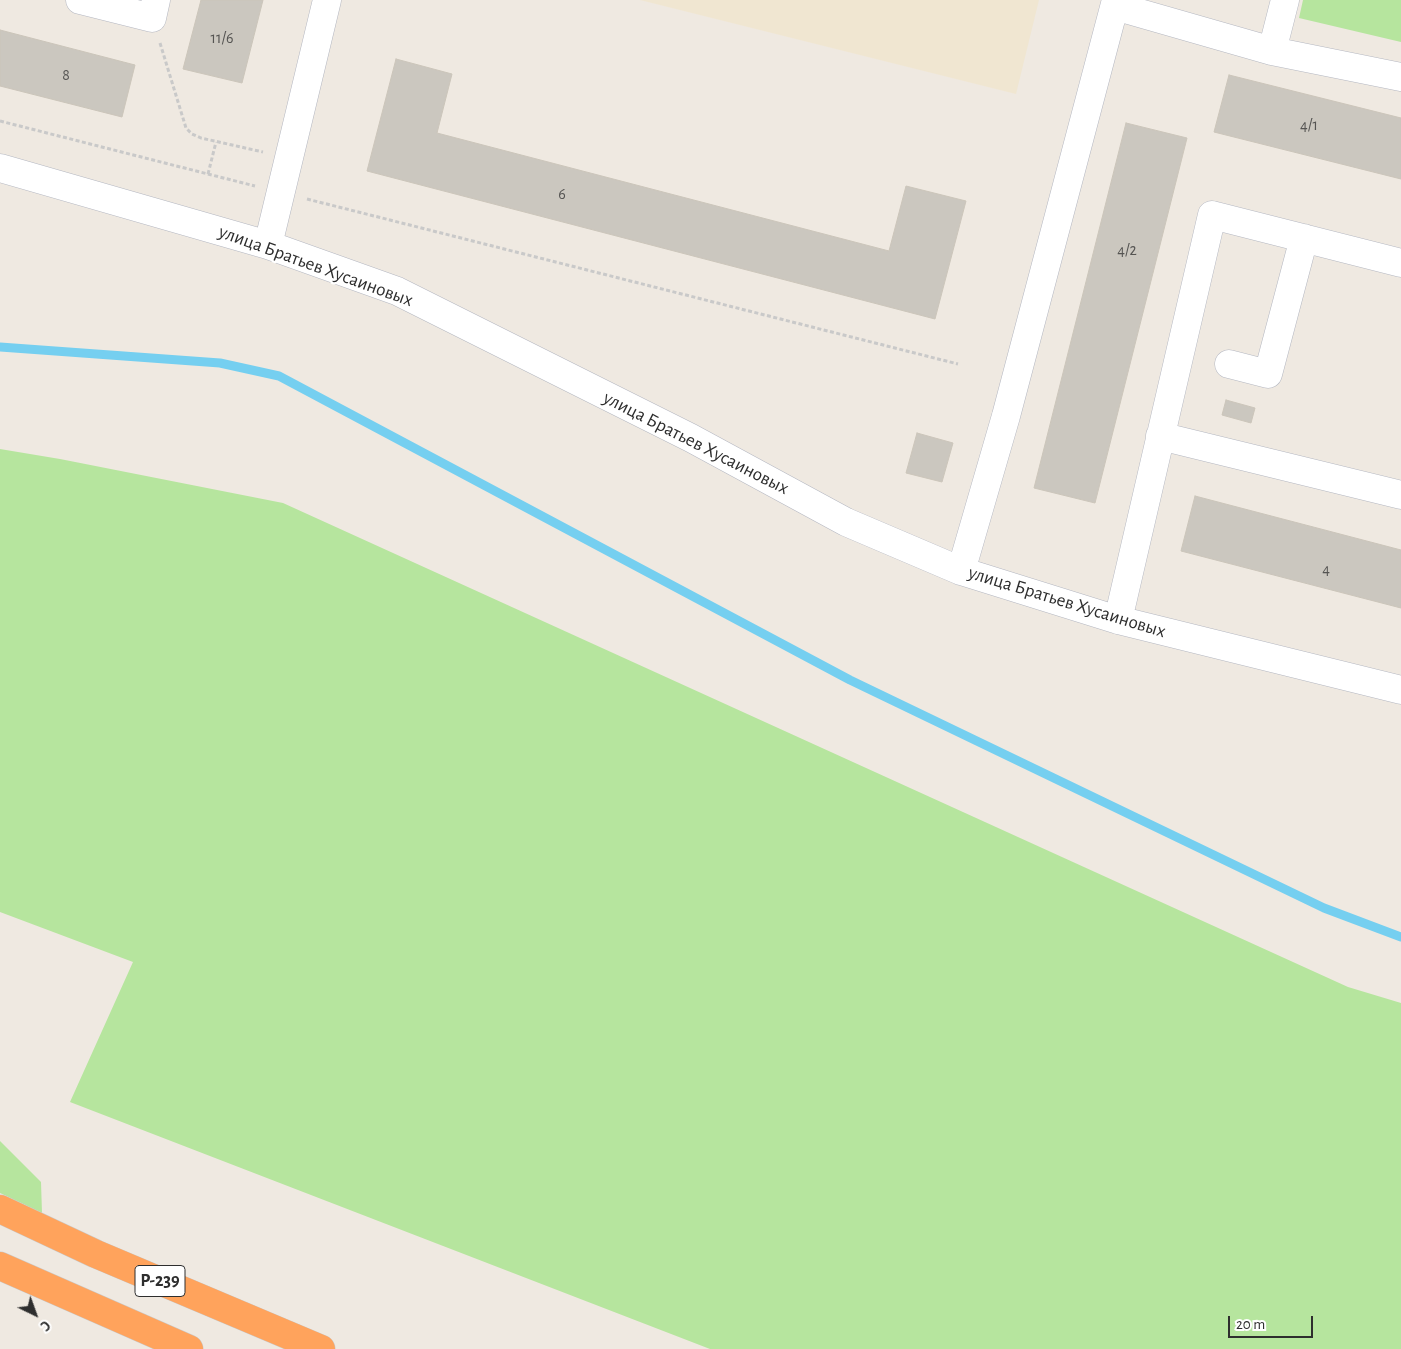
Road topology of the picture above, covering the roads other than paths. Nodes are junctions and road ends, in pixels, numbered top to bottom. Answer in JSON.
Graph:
{"nodes":[{"id":1,"x":80,"y":0,"type":"edge"},
{"id":2,"x":327,"y":0,"type":"edge"},
{"id":3,"x":1285,"y":0,"type":"edge"},
{"id":4,"x":1115,"y":3,"type":"edge"},
{"id":5,"x":154,"y":9,"type":"edge"},
{"id":6,"x":1272,"y":50,"type":"junction"},
{"id":7,"x":1401,"y":77,"type":"edge"},
{"id":8,"x":0,"y":168,"type":"edge"},
{"id":9,"x":1304,"y":238,"type":"junction"},
{"id":10,"x":268,"y":245,"type":"junction"},
{"id":11,"x":1401,"y":263,"type":"edge"},
{"id":12,"x":1229,"y":364,"type":"dead end"},
{"id":13,"x":1160,"y":436,"type":"junction"},
{"id":14,"x":1401,"y":495,"type":"edge"},
{"id":15,"x":962,"y":571,"type":"junction"},
{"id":16,"x":1118,"y":620,"type":"junction"},
{"id":17,"x":1401,"y":690,"type":"edge"},
{"id":18,"x":0,"y":1209,"type":"edge"},
{"id":19,"x":0,"y":1266,"type":"edge"},
{"id":20,"x":189,"y":1349,"type":"edge"},
{"id":21,"x":321,"y":1349,"type":"edge"}],
"edges":[{"from":1,"to":5,"type":"street"},
{"from":2,"to":10,"type":"street"},
{"from":3,"to":6,"type":"street"},
{"from":4,"to":6,"type":"street"},
{"from":4,"to":15,"type":"street"},
{"from":6,"to":7,"type":"street"},
{"from":8,"to":10,"type":"street","name":"улица Братьев Хусаиновых"},
{"from":9,"to":11,"type":"street"},
{"from":9,"to":12,"type":"street"},
{"from":9,"to":13,"type":"street"},
{"from":10,"to":15,"type":"street","name":"улица Братьев Хусаиновых"},
{"from":13,"to":14,"type":"street"},
{"from":13,"to":16,"type":"street"},
{"from":15,"to":16,"type":"street","name":"улица Братьев Хусаиновых"},
{"from":16,"to":17,"type":"street","name":"улица Братьев Хусаиновых"},
{"from":18,"to":21,"type":"highway","number":"Р-239"},
{"from":19,"to":20,"type":"highway","number":"Р-239"}]}
